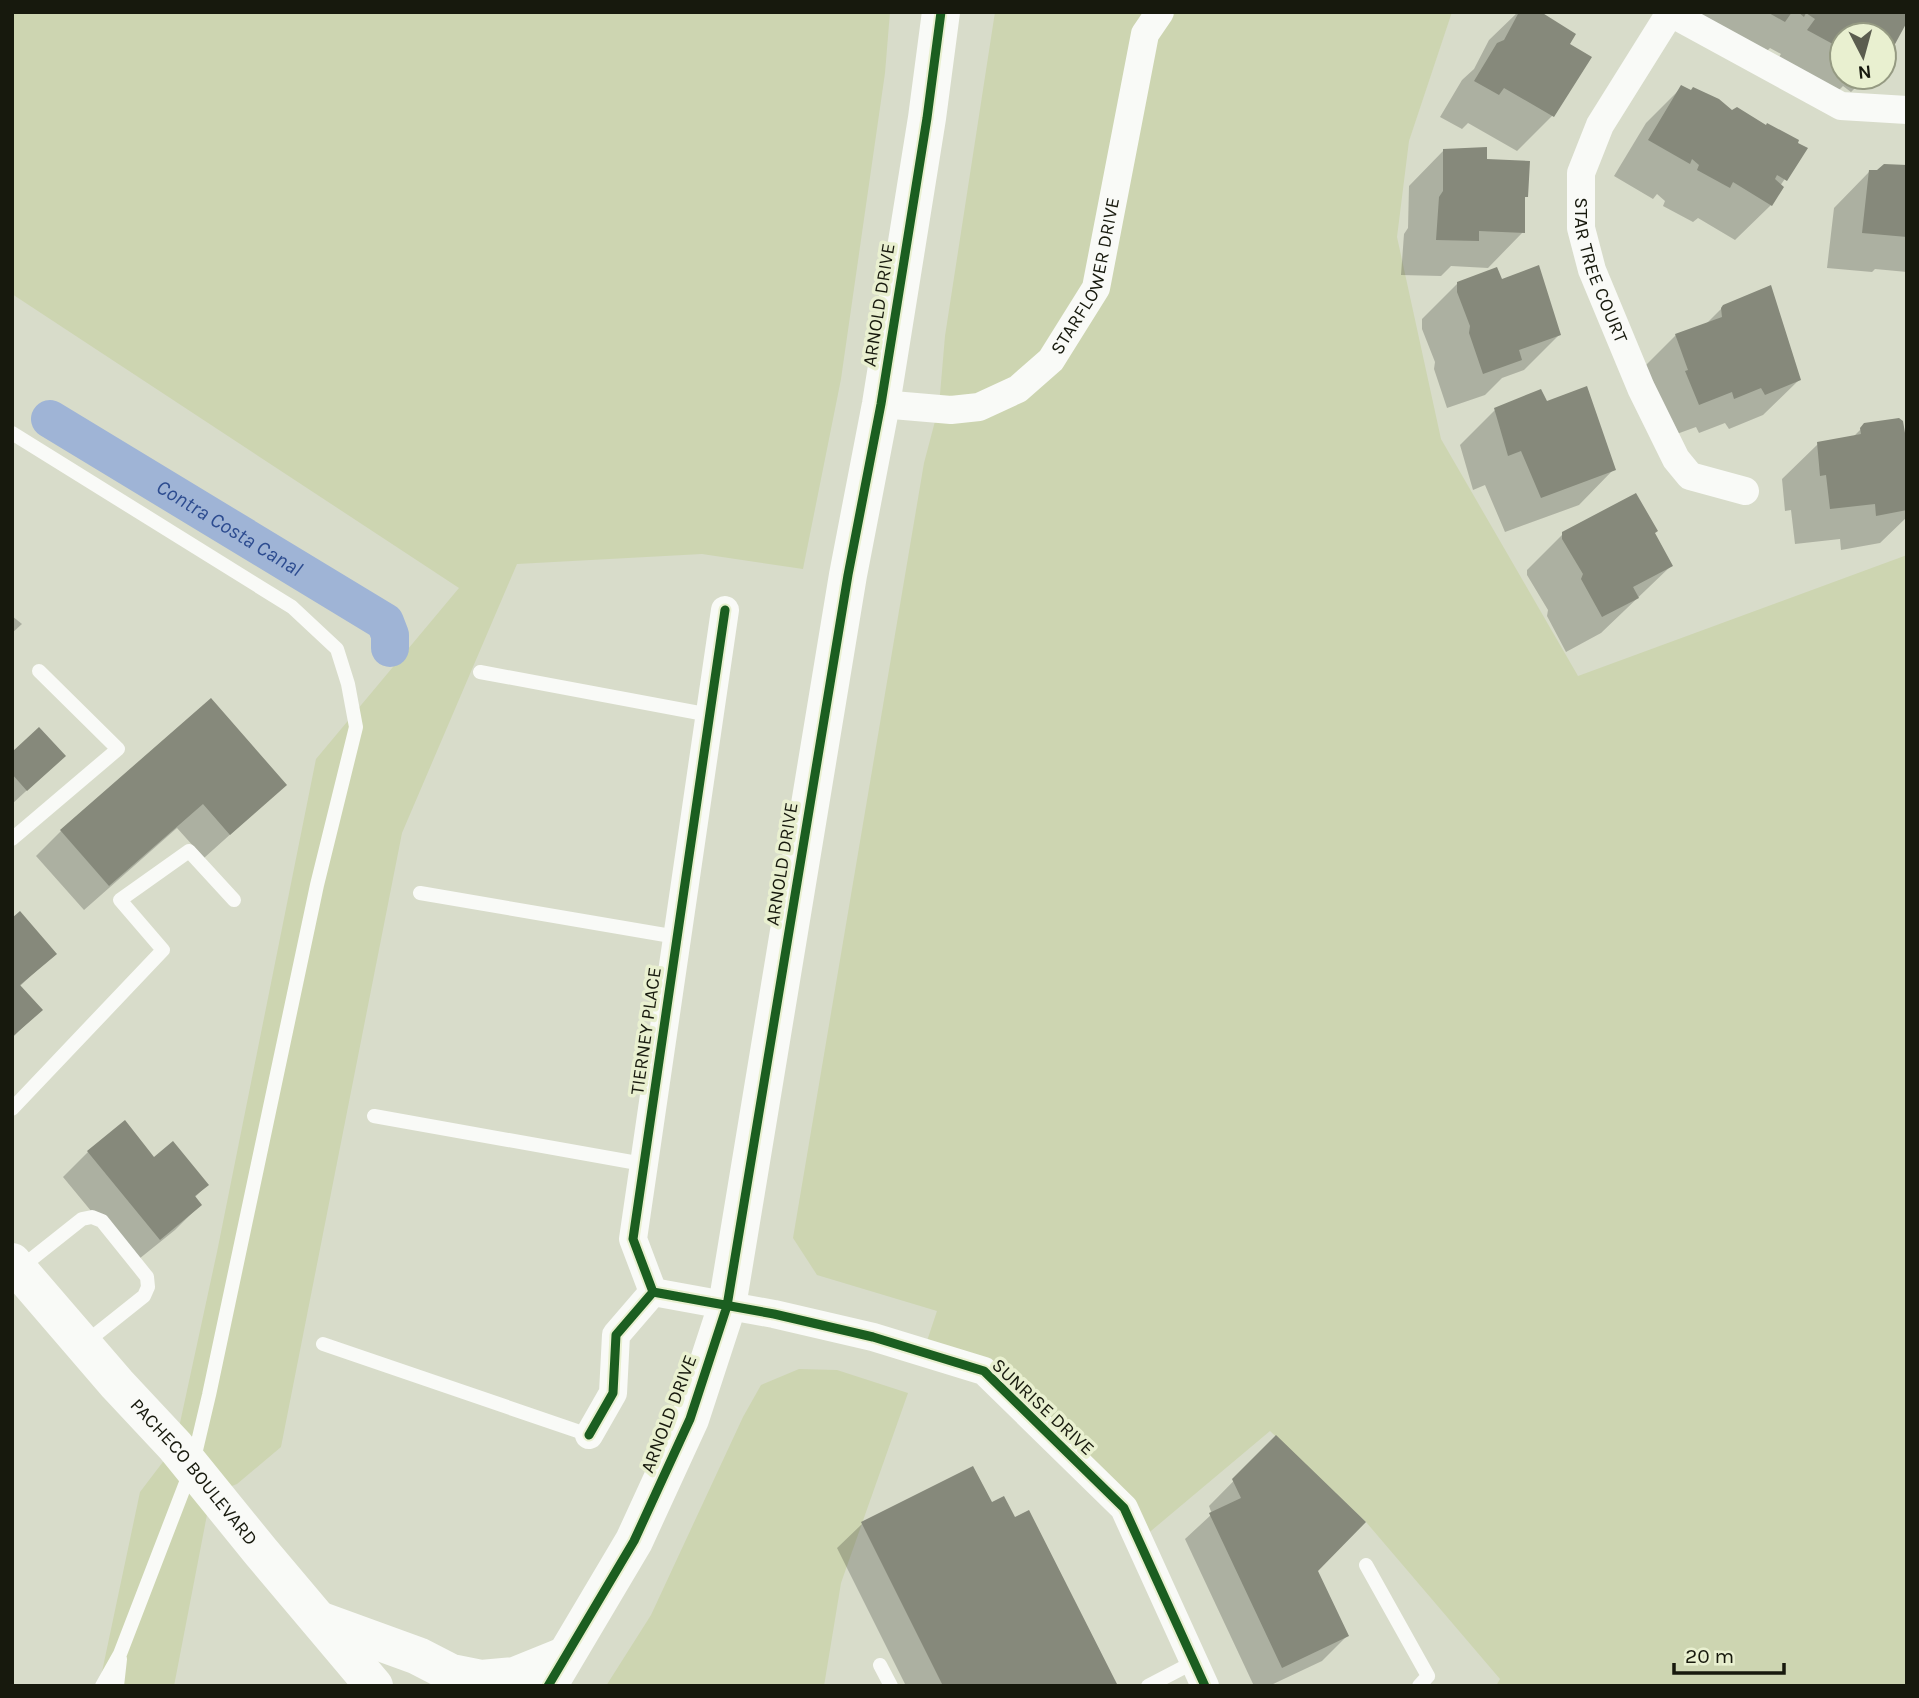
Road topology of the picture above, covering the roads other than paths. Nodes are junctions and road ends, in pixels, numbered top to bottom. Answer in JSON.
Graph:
{"nodes":[{"id":1,"x":941,"y":12,"type":"edge"},
{"id":2,"x":1160,"y":12,"type":"edge"},
{"id":3,"x":1670,"y":13,"type":"edge"},
{"id":4,"x":1907,"y":110,"type":"edge"},
{"id":5,"x":881,"y":404,"type":"junction"},
{"id":6,"x":12,"y":433,"type":"edge"},
{"id":7,"x":1745,"y":491,"type":"dead end"},
{"id":8,"x":725,"y":610,"type":"dead end"},
{"id":9,"x":39,"y":671,"type":"dead end"},
{"id":10,"x":480,"y":672,"type":"dead end"},
{"id":11,"x":710,"y":715,"type":"junction"},
{"id":12,"x":12,"y":839,"type":"edge"},
{"id":13,"x":420,"y":893,"type":"dead end"},
{"id":14,"x":234,"y":900,"type":"dead end"},
{"id":15,"x":677,"y":937,"type":"junction"},
{"id":16,"x":12,"y":1109,"type":"edge"},
{"id":17,"x":374,"y":1116,"type":"dead end"},
{"id":18,"x":643,"y":1164,"type":"junction"},
{"id":19,"x":16,"y":1265,"type":"edge"},
{"id":20,"x":653,"y":1292,"type":"junction"},
{"id":21,"x":727,"y":1306,"type":"junction"},
{"id":22,"x":323,"y":1343,"type":"dead end"},
{"id":23,"x":84,"y":1344,"type":"junction"},
{"id":24,"x":589,"y":1435,"type":"joint"},
{"id":25,"x":192,"y":1467,"type":"junction"},
{"id":26,"x":1366,"y":1565,"type":"dead end"},
{"id":27,"x":318,"y":1619,"type":"junction"},
{"id":28,"x":120,"y":1654,"type":"junction"},
{"id":29,"x":880,"y":1665,"type":"dead end"},
{"id":30,"x":556,"y":1671,"type":"edge"},
{"id":31,"x":1199,"y":1674,"type":"edge"},
{"id":32,"x":102,"y":1686,"type":"edge"},
{"id":33,"x":117,"y":1686,"type":"edge"},
{"id":34,"x":374,"y":1686,"type":"edge"},
{"id":35,"x":891,"y":1686,"type":"edge"},
{"id":36,"x":1148,"y":1686,"type":"edge"},
{"id":37,"x":1419,"y":1686,"type":"edge"}],
"edges":[{"from":1,"to":5,"type":"street","name":"ARNOLD DRIVE"},
{"from":2,"to":5,"type":"street","name":"STARFLOWER DRIVE"},
{"from":3,"to":4,"type":"street"},
{"from":3,"to":7,"type":"street","name":"STAR TREE COURT"},
{"from":5,"to":21,"type":"street","name":"ARNOLD DRIVE"},
{"from":6,"to":25,"type":"lane"},
{"from":8,"to":11,"type":"street","name":"TIERNEY PLACE"},
{"from":9,"to":12,"type":"lane"},
{"from":10,"to":11,"type":"lane"},
{"from":11,"to":15,"type":"street","name":"TIERNEY PLACE"},
{"from":13,"to":15,"type":"lane"},
{"from":14,"to":16,"type":"lane"},
{"from":15,"to":18,"type":"street","name":"TIERNEY PLACE"},
{"from":17,"to":18,"type":"lane"},
{"from":18,"to":20,"type":"street","name":"TIERNEY PLACE"},
{"from":19,"to":23,"type":"street","name":"PACHECO BOULEVARD"},
{"from":19,"to":23,"type":"lane"},
{"from":20,"to":21,"type":"street","name":"SUNRISE DRIVE"},
{"from":20,"to":24,"type":"street"},
{"from":21,"to":30,"type":"street","name":"ARNOLD DRIVE"},
{"from":21,"to":31,"type":"street","name":"SUNRISE DRIVE"},
{"from":22,"to":24,"type":"lane"},
{"from":23,"to":25,"type":"street","name":"PACHECO BOULEVARD"},
{"from":25,"to":27,"type":"street","name":"PACHECO BOULEVARD"},
{"from":25,"to":28,"type":"lane"},
{"from":26,"to":37,"type":"lane"},
{"from":27,"to":30,"type":"street"},
{"from":27,"to":34,"type":"street","name":"PACHECO BOULEVARD"},
{"from":28,"to":32,"type":"lane"},
{"from":28,"to":33,"type":"lane"},
{"from":29,"to":35,"type":"lane"},
{"from":31,"to":36,"type":"lane"}]}
